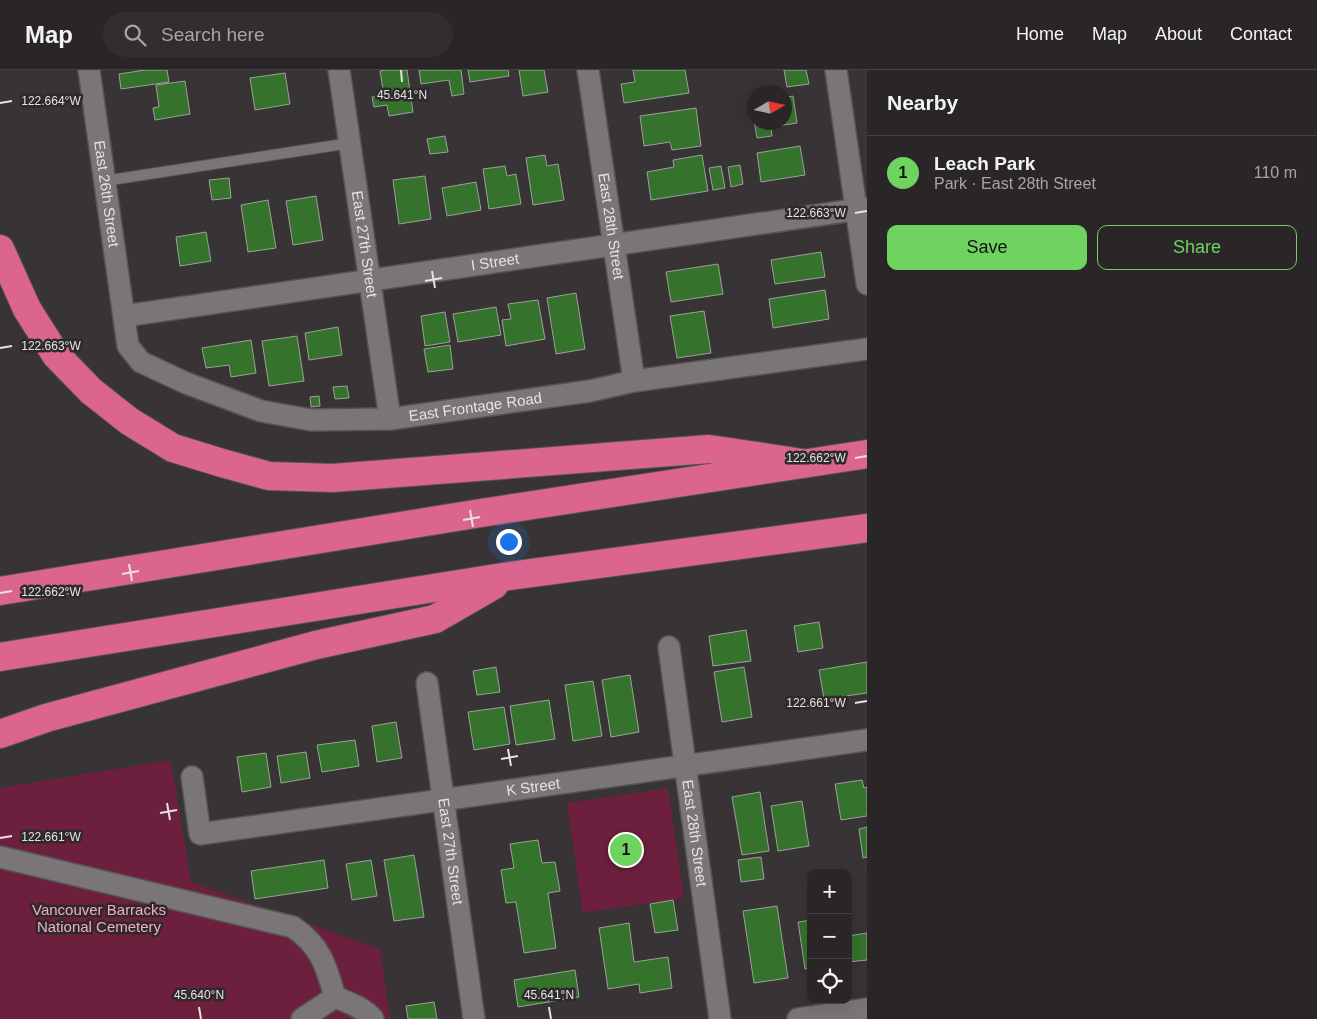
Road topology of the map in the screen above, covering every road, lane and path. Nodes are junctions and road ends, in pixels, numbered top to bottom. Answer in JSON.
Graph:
{"nodes":[{"id":1,"x":88,"y":70,"type":"edge"},
{"id":2,"x":339,"y":70,"type":"edge"},
{"id":3,"x":588,"y":70,"type":"edge"},
{"id":4,"x":836,"y":70,"type":"edge"},
{"id":5,"x":350,"y":143,"type":"junction"},
{"id":6,"x":104,"y":181,"type":"junction"},
{"id":7,"x":861,"y":209,"type":"edge"},
{"id":8,"x":614,"y":245,"type":"junction"},
{"id":9,"x":0,"y":248,"type":"edge"},
{"id":10,"x":370,"y":281,"type":"junction"},
{"id":11,"x":867,"y":283,"type":"edge"},
{"id":12,"x":124,"y":316,"type":"junction"},
{"id":13,"x":867,"y":350,"type":"edge"},
{"id":14,"x":634,"y":381,"type":"junction"},
{"id":15,"x":390,"y":419,"type":"junction"},
{"id":16,"x":867,"y":454,"type":"edge"},
{"id":17,"x":802,"y":463,"type":"junction"},
{"id":18,"x":867,"y":528,"type":"edge"},
{"id":19,"x":509,"y":576,"type":"junction"},
{"id":20,"x":0,"y":591,"type":"edge"},
{"id":21,"x":669,"y":647,"type":"dead end"},
{"id":22,"x":0,"y":657,"type":"edge"},
{"id":23,"x":427,"y":683,"type":"dead end"},
{"id":24,"x":0,"y":734,"type":"edge"},
{"id":25,"x":867,"y":740,"type":"edge"},
{"id":26,"x":686,"y":766,"type":"junction"},
{"id":27,"x":192,"y":777,"type":"dead end"},
{"id":28,"x":443,"y":800,"type":"junction"},
{"id":29,"x":0,"y":857,"type":"edge"},
{"id":30,"x":335,"y":998,"type":"junction"},
{"id":31,"x":867,"y":1009,"type":"edge"},
{"id":32,"x":302,"y":1019,"type":"edge"},
{"id":33,"x":373,"y":1019,"type":"edge"},
{"id":34,"x":474,"y":1019,"type":"edge"},
{"id":35,"x":720,"y":1019,"type":"edge"},
{"id":36,"x":798,"y":1019,"type":"edge"}],
"edges":[{"from":1,"to":6,"type":"street","name":"East 26th Street"},
{"from":2,"to":5,"type":"street","name":"East 27th Street"},
{"from":3,"to":8,"type":"street","name":"East 28th Street"},
{"from":4,"to":7,"type":"street"},
{"from":5,"to":6,"type":"lane"},
{"from":5,"to":10,"type":"street","name":"East 27th Street"},
{"from":6,"to":12,"type":"street","name":"East 26th Street"},
{"from":7,"to":8,"type":"street","name":"I Street"},
{"from":7,"to":11,"type":"street"},
{"from":8,"to":10,"type":"street","name":"I Street"},
{"from":8,"to":14,"type":"street","name":"East 28th Street"},
{"from":9,"to":17,"type":"highway"},
{"from":10,"to":12,"type":"street","name":"I Street"},
{"from":10,"to":15,"type":"street","name":"East 27th Street"},
{"from":12,"to":15,"type":"street","name":"East Frontage Road"},
{"from":13,"to":14,"type":"street","name":"East Frontage Road"},
{"from":14,"to":15,"type":"street","name":"East Frontage Road"},
{"from":16,"to":17,"type":"highway"},
{"from":17,"to":20,"type":"highway"},
{"from":18,"to":19,"type":"highway"},
{"from":19,"to":22,"type":"highway"},
{"from":19,"to":24,"type":"highway"},
{"from":21,"to":26,"type":"street","name":"East 28th Street"},
{"from":23,"to":28,"type":"street","name":"East 27th Street"},
{"from":25,"to":26,"type":"street","name":"K Street"},
{"from":26,"to":28,"type":"street","name":"K Street"},
{"from":26,"to":35,"type":"street","name":"East 28th Street"},
{"from":27,"to":28,"type":"street","name":"K Street"},
{"from":28,"to":34,"type":"street","name":"East 27th Street"},
{"from":29,"to":30,"type":"street"},
{"from":30,"to":32,"type":"street"},
{"from":30,"to":33,"type":"street"},
{"from":31,"to":36,"type":"street"}]}
